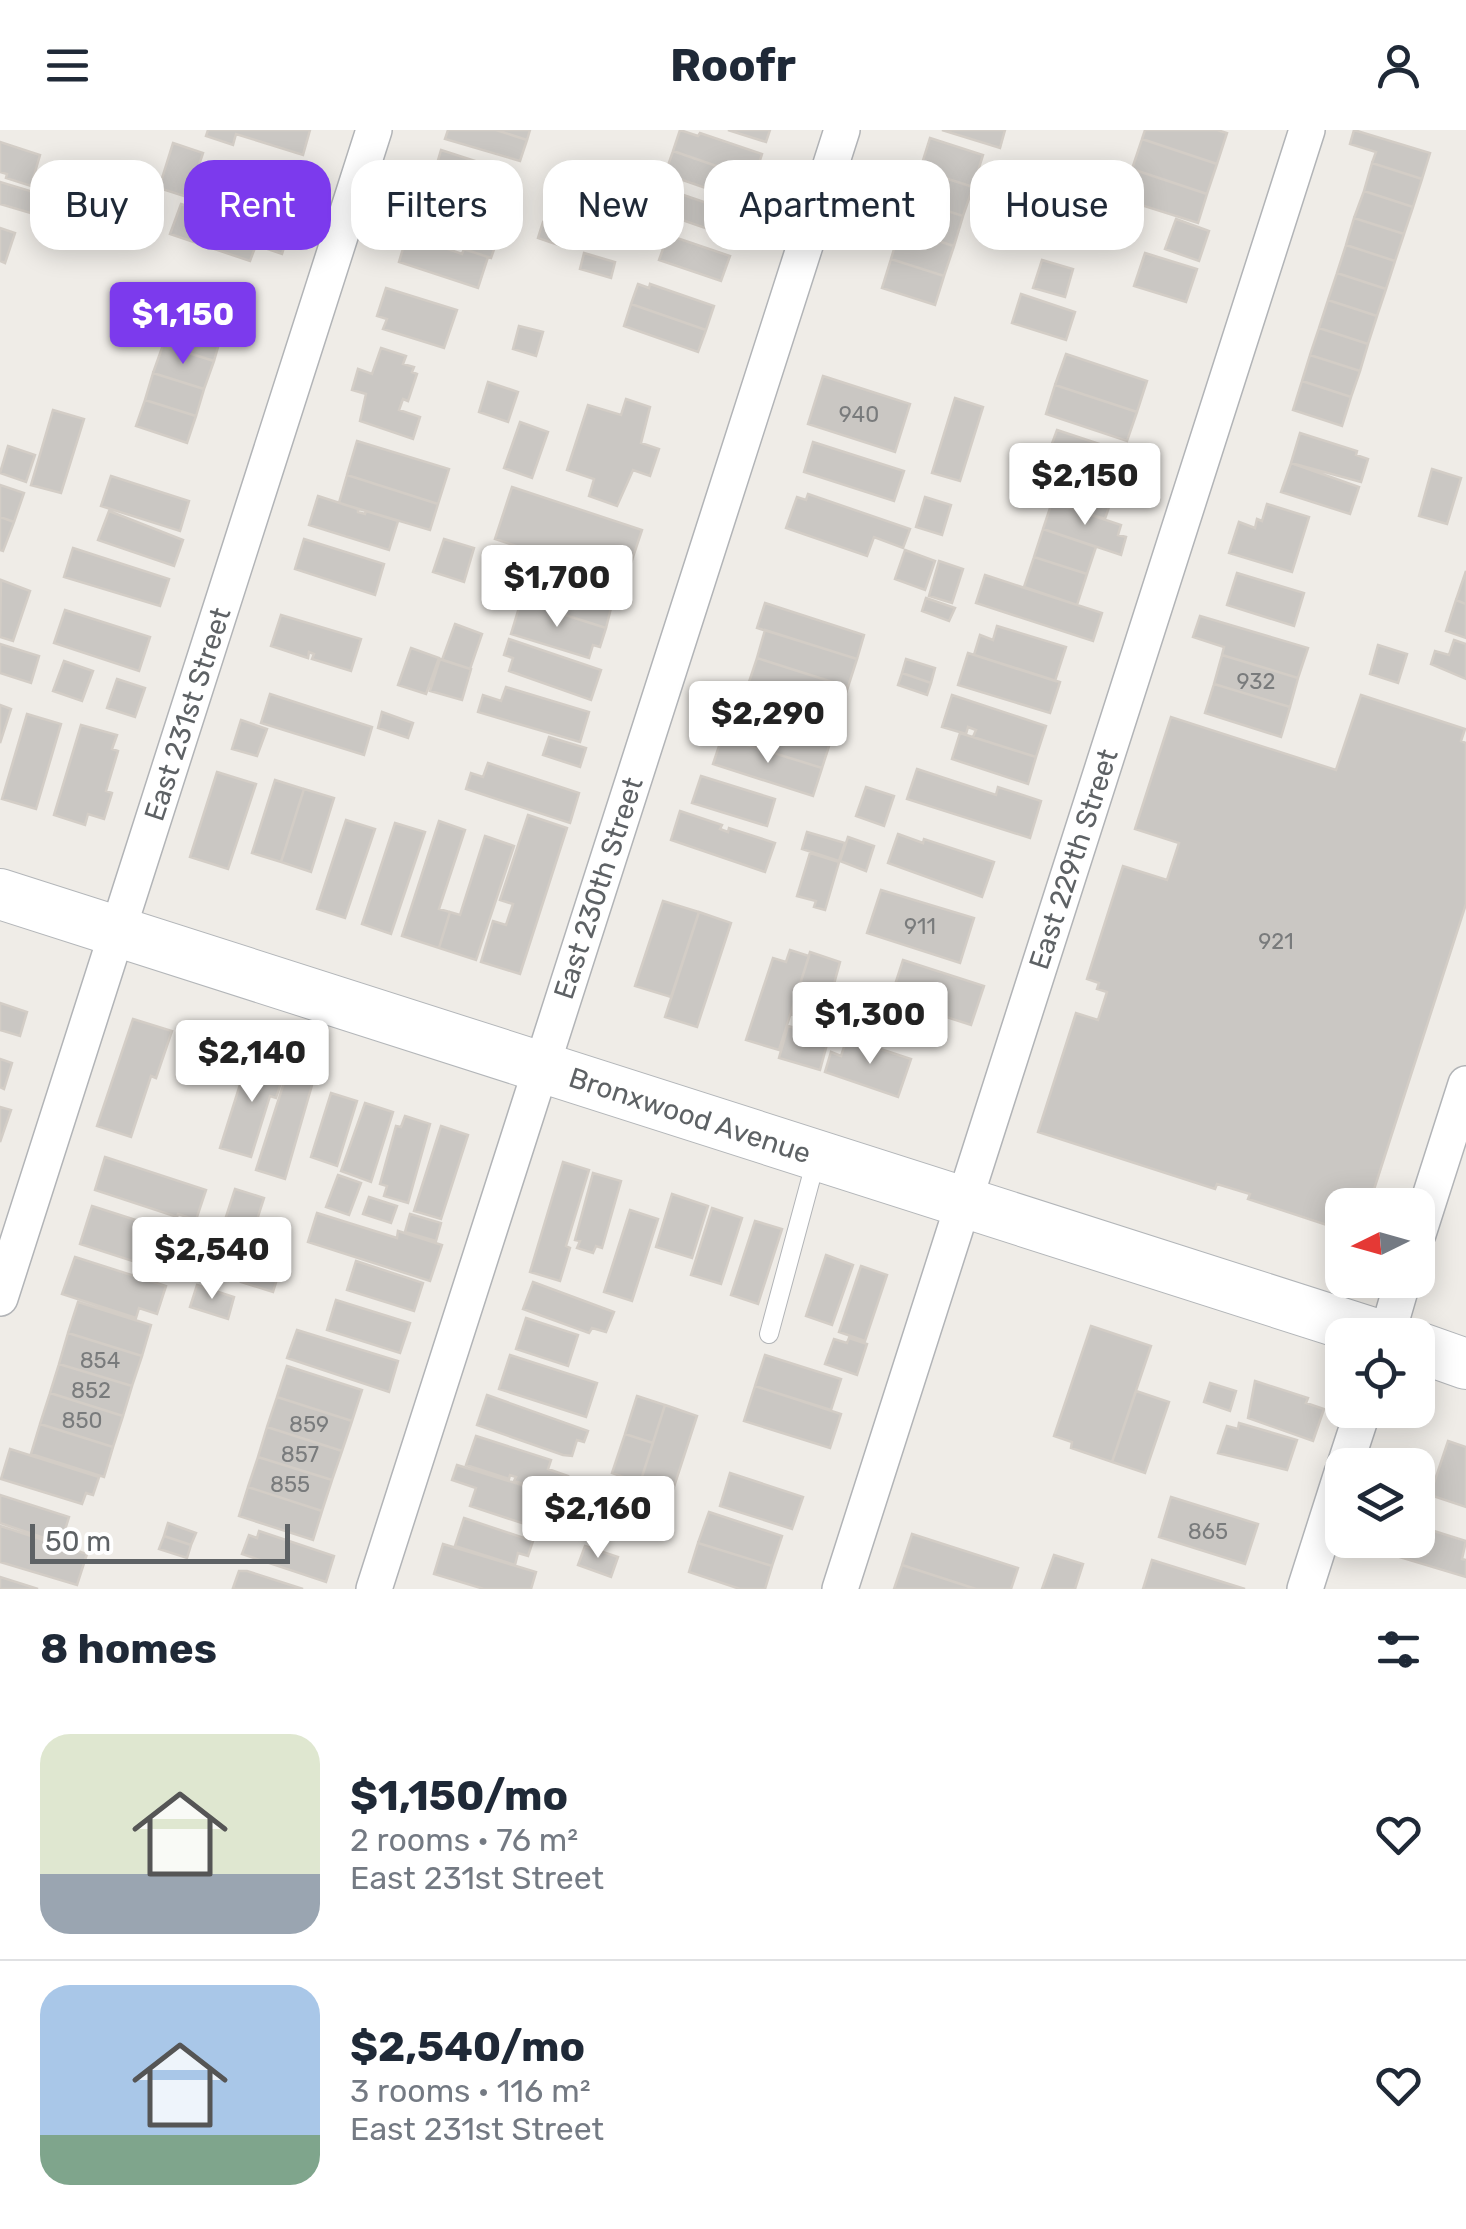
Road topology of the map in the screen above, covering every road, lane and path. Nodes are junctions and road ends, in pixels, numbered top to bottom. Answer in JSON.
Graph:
{"nodes":[{"id":1,"x":374,"y":130,"type":"edge"},
{"id":2,"x":842,"y":130,"type":"edge"},
{"id":3,"x":1308,"y":130,"type":"edge"},
{"id":4,"x":0,"y":894,"type":"edge"},
{"id":5,"x":118,"y":931,"type":"junction"},
{"id":6,"x":540,"y":1068,"type":"junction"},
{"id":7,"x":1466,"y":1084,"type":"edge"},
{"id":8,"x":818,"y":1155,"type":"junction"},
{"id":9,"x":1433,"y":1188,"type":"edge"},
{"id":10,"x":964,"y":1202,"type":"junction"},
{"id":11,"x":0,"y":1298,"type":"edge"},
{"id":12,"x":1329,"y":1318,"type":"edge"},
{"id":13,"x":768,"y":1334,"type":"dead end"},
{"id":14,"x":1435,"y":1354,"type":"edge"},
{"id":15,"x":1466,"y":1364,"type":"edge"},
{"id":16,"x":1325,"y":1526,"type":"edge"},
{"id":17,"x":374,"y":1589,"type":"edge"},
{"id":18,"x":840,"y":1589,"type":"edge"},
{"id":19,"x":1305,"y":1589,"type":"edge"}],
"edges":[{"from":1,"to":5,"type":"street","name":"East 231st Street"},
{"from":2,"to":6,"type":"street","name":"East 230th Street"},
{"from":3,"to":10,"type":"street","name":"East 229th Street"},
{"from":4,"to":5,"type":"street","name":"Bronxwood Avenue"},
{"from":5,"to":6,"type":"street","name":"Bronxwood Avenue"},
{"from":5,"to":11,"type":"street","name":"East 231st Street"},
{"from":6,"to":8,"type":"street","name":"Bronxwood Avenue"},
{"from":6,"to":17,"type":"street","name":"East 230th Street"},
{"from":7,"to":9,"type":"street"},
{"from":8,"to":10,"type":"street","name":"Bronxwood Avenue"},
{"from":8,"to":13,"type":"lane"},
{"from":10,"to":12,"type":"street","name":"Bronxwood Avenue"},
{"from":10,"to":18,"type":"street","name":"East 229th Street"},
{"from":14,"to":15,"type":"street"},
{"from":16,"to":19,"type":"street"}]}
